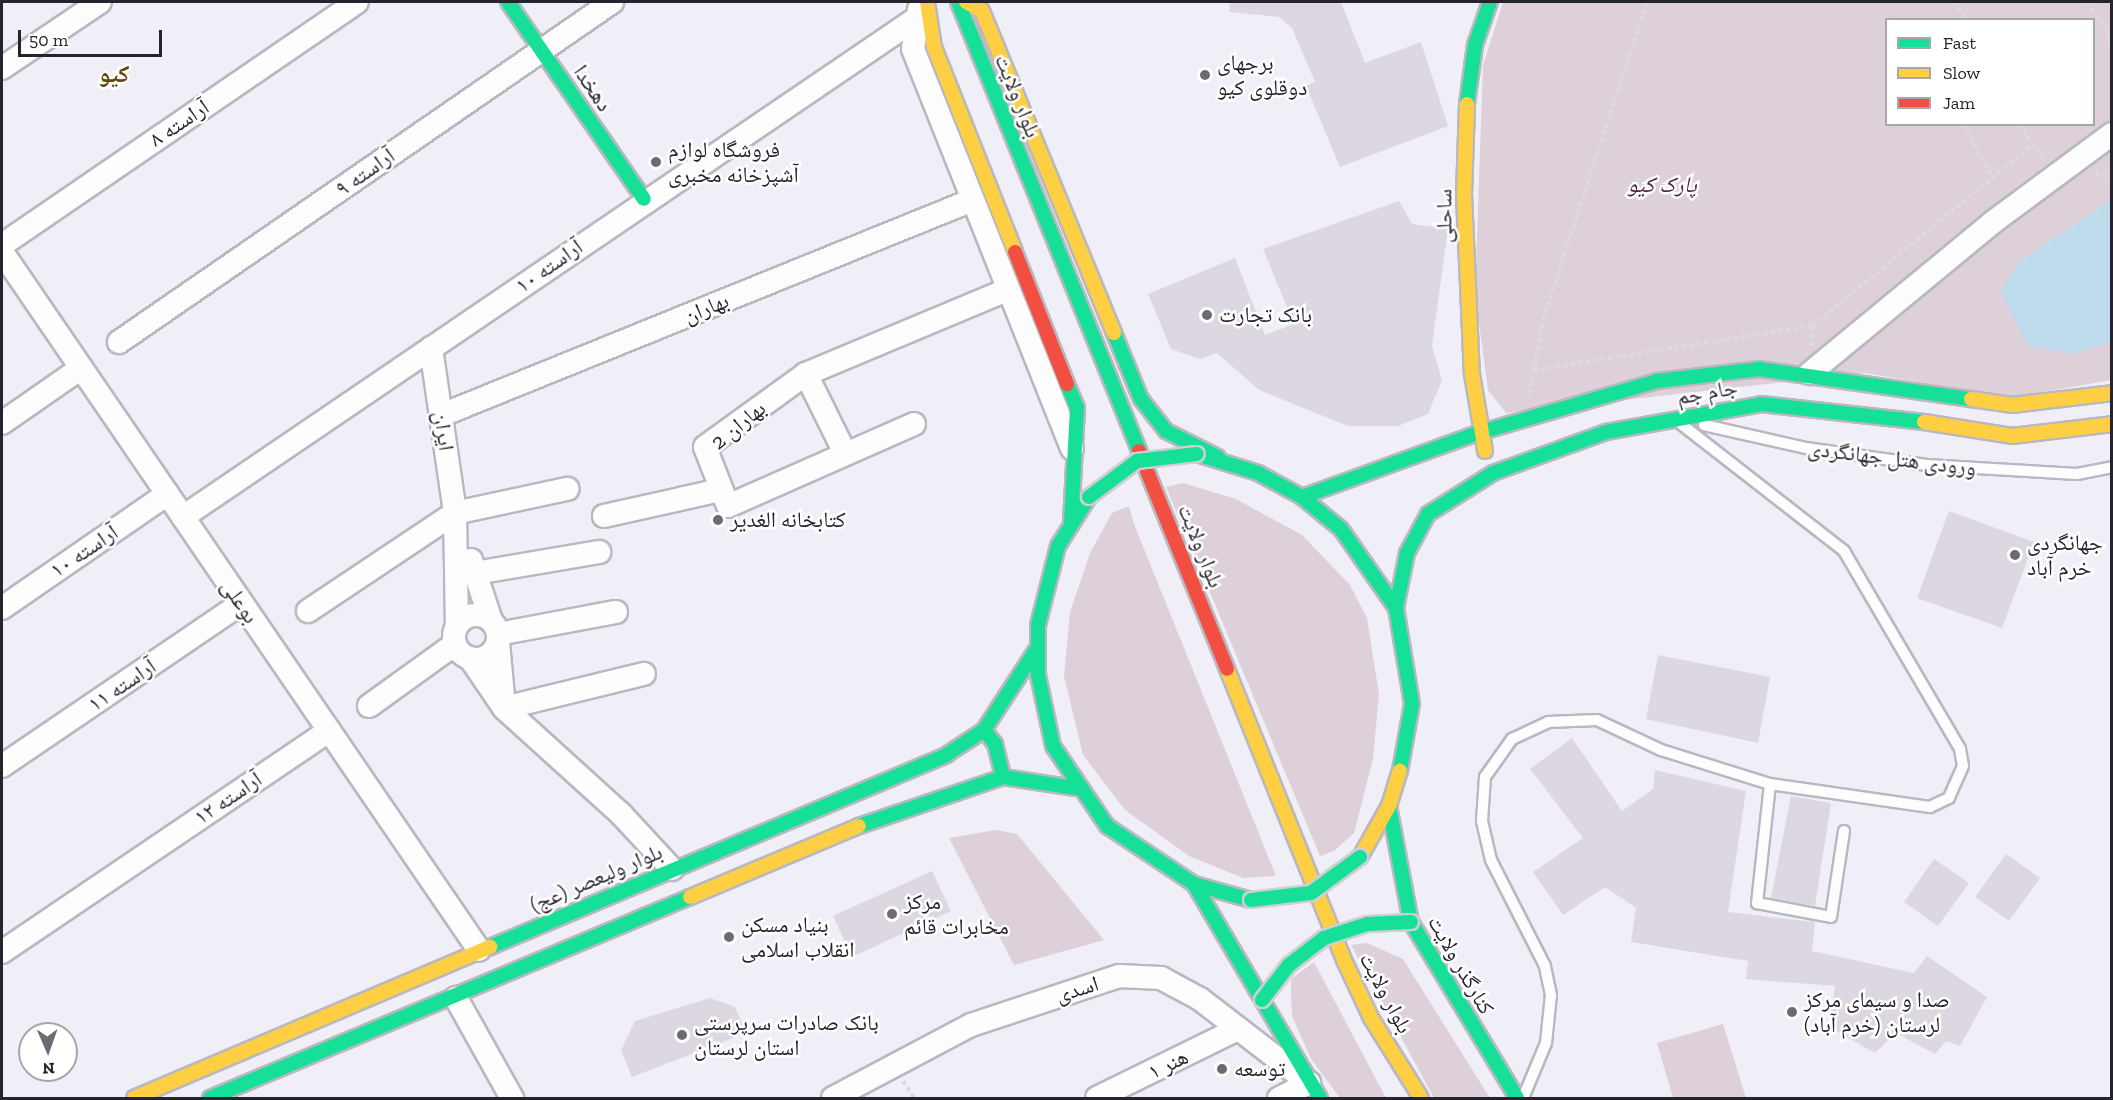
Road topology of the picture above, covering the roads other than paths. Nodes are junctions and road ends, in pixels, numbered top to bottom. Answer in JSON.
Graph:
{"nodes":[{"id":1,"x":100,"y":2,"type":"edge"},
{"id":2,"x":357,"y":2,"type":"edge"},
{"id":3,"x":508,"y":2,"type":"edge"},
{"id":4,"x":612,"y":2,"type":"edge"},
{"id":5,"x":934,"y":2,"type":"edge"},
{"id":6,"x":1491,"y":2,"type":"edge"},
{"id":7,"x":972,"y":3,"type":"edge"},
{"id":8,"x":921,"y":7,"type":"edge"},
{"id":9,"x":947,"y":34,"type":"dead end"},
{"id":10,"x":541,"y":50,"type":"junction"},
{"id":11,"x":2,"y":68,"type":"edge"},
{"id":12,"x":2112,"y":134,"type":"edge"},
{"id":13,"x":644,"y":199,"type":"junction"},
{"id":14,"x":970,"y":201,"type":"junction"},
{"id":15,"x":2,"y":245,"type":"edge"},
{"id":16,"x":2,"y":252,"type":"edge"},
{"id":17,"x":1007,"y":290,"type":"junction"},
{"id":18,"x":119,"y":342,"type":"dead end"},
{"id":19,"x":431,"y":348,"type":"junction"},
{"id":20,"x":81,"y":368,"type":"junction"},
{"id":21,"x":1810,"y":373,"type":"junction"},
{"id":22,"x":806,"y":374,"type":"junction"},
{"id":23,"x":2112,"y":393,"type":"edge"},
{"id":24,"x":442,"y":415,"type":"junction"},
{"id":25,"x":1675,"y":418,"type":"junction"},
{"id":26,"x":2,"y":423,"type":"edge"},
{"id":27,"x":914,"y":424,"type":"dead end"},
{"id":28,"x":2112,"y":424,"type":"edge"},
{"id":29,"x":1478,"y":433,"type":"junction"},
{"id":30,"x":845,"y":453,"type":"junction"},
{"id":31,"x":1123,"y":457,"type":"dead end"},
{"id":32,"x":1227,"y":461,"type":"junction"},
{"id":33,"x":1077,"y":462,"type":"junction"},
{"id":34,"x":2112,"y":467,"type":"edge"},
{"id":35,"x":1493,"y":472,"type":"junction"},
{"id":36,"x":1132,"y":479,"type":"dead end"},
{"id":37,"x":567,"y":489,"type":"dead end"},
{"id":38,"x":720,"y":490,"type":"junction"},
{"id":39,"x":167,"y":494,"type":"junction"},
{"id":40,"x":1302,"y":497,"type":"junction"},
{"id":41,"x":455,"y":513,"type":"junction"},
{"id":42,"x":604,"y":516,"type":"dead end"},
{"id":43,"x":183,"y":517,"type":"junction"},
{"id":44,"x":1071,"y":523,"type":"junction"},
{"id":45,"x":599,"y":552,"type":"dead end"},
{"id":46,"x":475,"y":573,"type":"junction"},
{"id":47,"x":242,"y":603,"type":"junction"},
{"id":48,"x":2,"y":608,"type":"edge"},
{"id":49,"x":1396,"y":608,"type":"junction"},
{"id":50,"x":308,"y":611,"type":"dead end"},
{"id":51,"x":616,"y":612,"type":"dead end"},
{"id":52,"x":495,"y":632,"type":"junction"},
{"id":53,"x":461,"y":642,"type":"junction"},
{"id":54,"x":1036,"y":650,"type":"junction"},
{"id":55,"x":644,"y":674,"type":"dead end"},
{"id":56,"x":369,"y":706,"type":"dead end"},
{"id":57,"x":504,"y":708,"type":"junction"},
{"id":58,"x":984,"y":730,"type":"junction"},
{"id":59,"x":329,"y":731,"type":"junction"},
{"id":60,"x":2,"y":766,"type":"edge"},
{"id":61,"x":1003,"y":777,"type":"junction"},
{"id":62,"x":1770,"y":784,"type":"junction"},
{"id":63,"x":1076,"y":788,"type":"junction"},
{"id":64,"x":1389,"y":806,"type":"junction"},
{"id":65,"x":1844,"y":831,"type":"dead end"},
{"id":66,"x":1284,"y":855,"type":"dead end"},
{"id":67,"x":672,"y":869,"type":"junction"},
{"id":68,"x":1194,"y":884,"type":"junction"},
{"id":69,"x":1412,"y":922,"type":"junction"},
{"id":70,"x":479,"y":950,"type":"junction"},
{"id":71,"x":2,"y":952,"type":"edge"},
{"id":72,"x":1333,"y":975,"type":"dead end"},
{"id":73,"x":456,"y":998,"type":"junction"},
{"id":74,"x":1262,"y":1000,"type":"junction"},
{"id":75,"x":1239,"y":1029,"type":"junction"},
{"id":76,"x":225,"y":1060,"type":"junction"},
{"id":77,"x":170,"y":1083,"type":"junction"},
{"id":78,"x":231,"y":1089,"type":"junction"},
{"id":79,"x":1315,"y":1091,"type":"edge"},
{"id":80,"x":188,"y":1097,"type":"edge"},
{"id":81,"x":134,"y":1098,"type":"edge"},
{"id":82,"x":210,"y":1098,"type":"edge"},
{"id":83,"x":512,"y":1098,"type":"edge"},
{"id":84,"x":832,"y":1098,"type":"edge"},
{"id":85,"x":1097,"y":1098,"type":"edge"},
{"id":86,"x":1279,"y":1098,"type":"edge"},
{"id":87,"x":1421,"y":1098,"type":"edge"},
{"id":88,"x":1517,"y":1098,"type":"edge"},
{"id":89,"x":1522,"y":1098,"type":"edge"}],
"edges":[{"from":1,"to":11,"type":"street"},
{"from":2,"to":15,"type":"street","name":"آراسته ۸"},
{"from":3,"to":10,"type":"main road","name":"دهخدا"},
{"from":4,"to":10,"type":"street","name":"آراسته ۹"},
{"from":5,"to":9,"type":"main road"},
{"from":6,"to":29,"type":"main road","name":"ساحلی"},
{"from":7,"to":32,"type":"main road"},
{"from":7,"to":87,"type":"main road","name":"بلوار ولایت"},
{"from":8,"to":13,"type":"street","name":"آراسته ۱۰"},
{"from":8,"to":14,"type":"street"},
{"from":8,"to":33,"type":"main road"},
{"from":10,"to":13,"type":"main road","name":"دهخدا"},
{"from":10,"to":18,"type":"street","name":"آراسته ۹"},
{"from":12,"to":21,"type":"street"},
{"from":13,"to":19,"type":"street","name":"آراسته ۱۰"},
{"from":14,"to":17,"type":"street"},
{"from":14,"to":24,"type":"street","name":"بهاران"},
{"from":16,"to":20,"type":"street","name":"بوعلی"},
{"from":17,"to":22,"type":"street","name":"بهاران 2"},
{"from":17,"to":33,"type":"street"},
{"from":19,"to":24,"type":"street","name":"ایران"},
{"from":19,"to":43,"type":"street","name":"آراسته ۱۰"},
{"from":20,"to":26,"type":"street"},
{"from":20,"to":39,"type":"street","name":"بوعلی"},
{"from":21,"to":23,"type":"main road","name":"جام جم"},
{"from":21,"to":29,"type":"main road","name":"جام جم"},
{"from":22,"to":30,"type":"street"},
{"from":22,"to":38,"type":"street","name":"بهاران 2"},
{"from":24,"to":41,"type":"street","name":"ایران"},
{"from":25,"to":28,"type":"main road","name":"جام جم"},
{"from":25,"to":34,"type":"lane","name":"ورودی هتل جهانگردی"},
{"from":25,"to":35,"type":"main road","name":"جام جم"},
{"from":25,"to":62,"type":"lane"},
{"from":27,"to":30,"type":"street"},
{"from":29,"to":35,"type":"main road","name":"ساحلی"},
{"from":29,"to":40,"type":"main road","name":"جام جم"},
{"from":30,"to":38,"type":"street"},
{"from":31,"to":36,"type":"main road"},
{"from":32,"to":40,"type":"main road"},
{"from":32,"to":44,"type":"main road","bridge":true},
{"from":33,"to":44,"type":"main road"},
{"from":35,"to":49,"type":"main road","name":"جام جم"},
{"from":37,"to":41,"type":"street"},
{"from":38,"to":42,"type":"street"},
{"from":39,"to":43,"type":"street","name":"بوعلی"},
{"from":39,"to":48,"type":"street","name":"آراسته ۱۰"},
{"from":40,"to":49,"type":"main road"},
{"from":41,"to":46,"type":"street","name":"ایران"},
{"from":41,"to":50,"type":"street"},
{"from":41,"to":53,"type":"street","name":"ایران"},
{"from":43,"to":47,"type":"street","name":"بوعلی"},
{"from":44,"to":54,"type":"main road"},
{"from":45,"to":46,"type":"street"},
{"from":46,"to":52,"type":"street","name":"ایران"},
{"from":47,"to":59,"type":"street","name":"بوعلی"},
{"from":47,"to":60,"type":"street","name":"آراسته ۱۱"},
{"from":49,"to":64,"type":"main road"},
{"from":51,"to":52,"type":"street"},
{"from":52,"to":53,"type":"street"},
{"from":52,"to":53,"type":"street"},
{"from":52,"to":57,"type":"street","name":"ایران"},
{"from":53,"to":56,"type":"street"},
{"from":53,"to":57,"type":"street"},
{"from":54,"to":58,"type":"main road","name":"بلوار ولیعصر (عج)"},
{"from":54,"to":63,"type":"main road"},
{"from":55,"to":57,"type":"street"},
{"from":57,"to":67,"type":"street"},
{"from":58,"to":61,"type":"main road"},
{"from":58,"to":67,"type":"main road","name":"بلوار ولیعصر (عج)"},
{"from":59,"to":70,"type":"street","name":"بوعلی"},
{"from":59,"to":71,"type":"street","name":"۱۲ آراسته"},
{"from":61,"to":63,"type":"main road"},
{"from":61,"to":73,"type":"main road"},
{"from":62,"to":65,"type":"lane"},
{"from":62,"to":89,"type":"lane"},
{"from":63,"to":68,"type":"main road"},
{"from":64,"to":68,"type":"main road","bridge":true},
{"from":64,"to":69,"type":"main road","name":"کنارگذر ولایت"},
{"from":66,"to":72,"type":"main road","name":"بلوار ولایت"},
{"from":67,"to":70,"type":"main road","name":"بلوار ولیعصر (عج)"},
{"from":68,"to":74,"type":"main road"},
{"from":69,"to":74,"type":"main road","bridge":true},
{"from":69,"to":88,"type":"main road","name":"کنارگذر ولایت"},
{"from":70,"to":76,"type":"main road","name":"بلوار ولیعصر (عج)"},
{"from":73,"to":78,"type":"main road"},
{"from":73,"to":83,"type":"street"},
{"from":74,"to":79,"type":"main road"},
{"from":75,"to":79,"type":"street","name":"اسدی"},
{"from":75,"to":84,"type":"street","name":"اسدی"},
{"from":75,"to":85,"type":"street","name":"هنر ۱"},
{"from":76,"to":77,"type":"main road","name":"بلوار ولیعصر (عج)"},
{"from":76,"to":78,"type":"main road"},
{"from":77,"to":80,"type":"main road"},
{"from":77,"to":81,"type":"main road","name":"بلوار ولیعصر (عج)"},
{"from":78,"to":82,"type":"main road"},
{"from":79,"to":86,"type":"street"}]}
